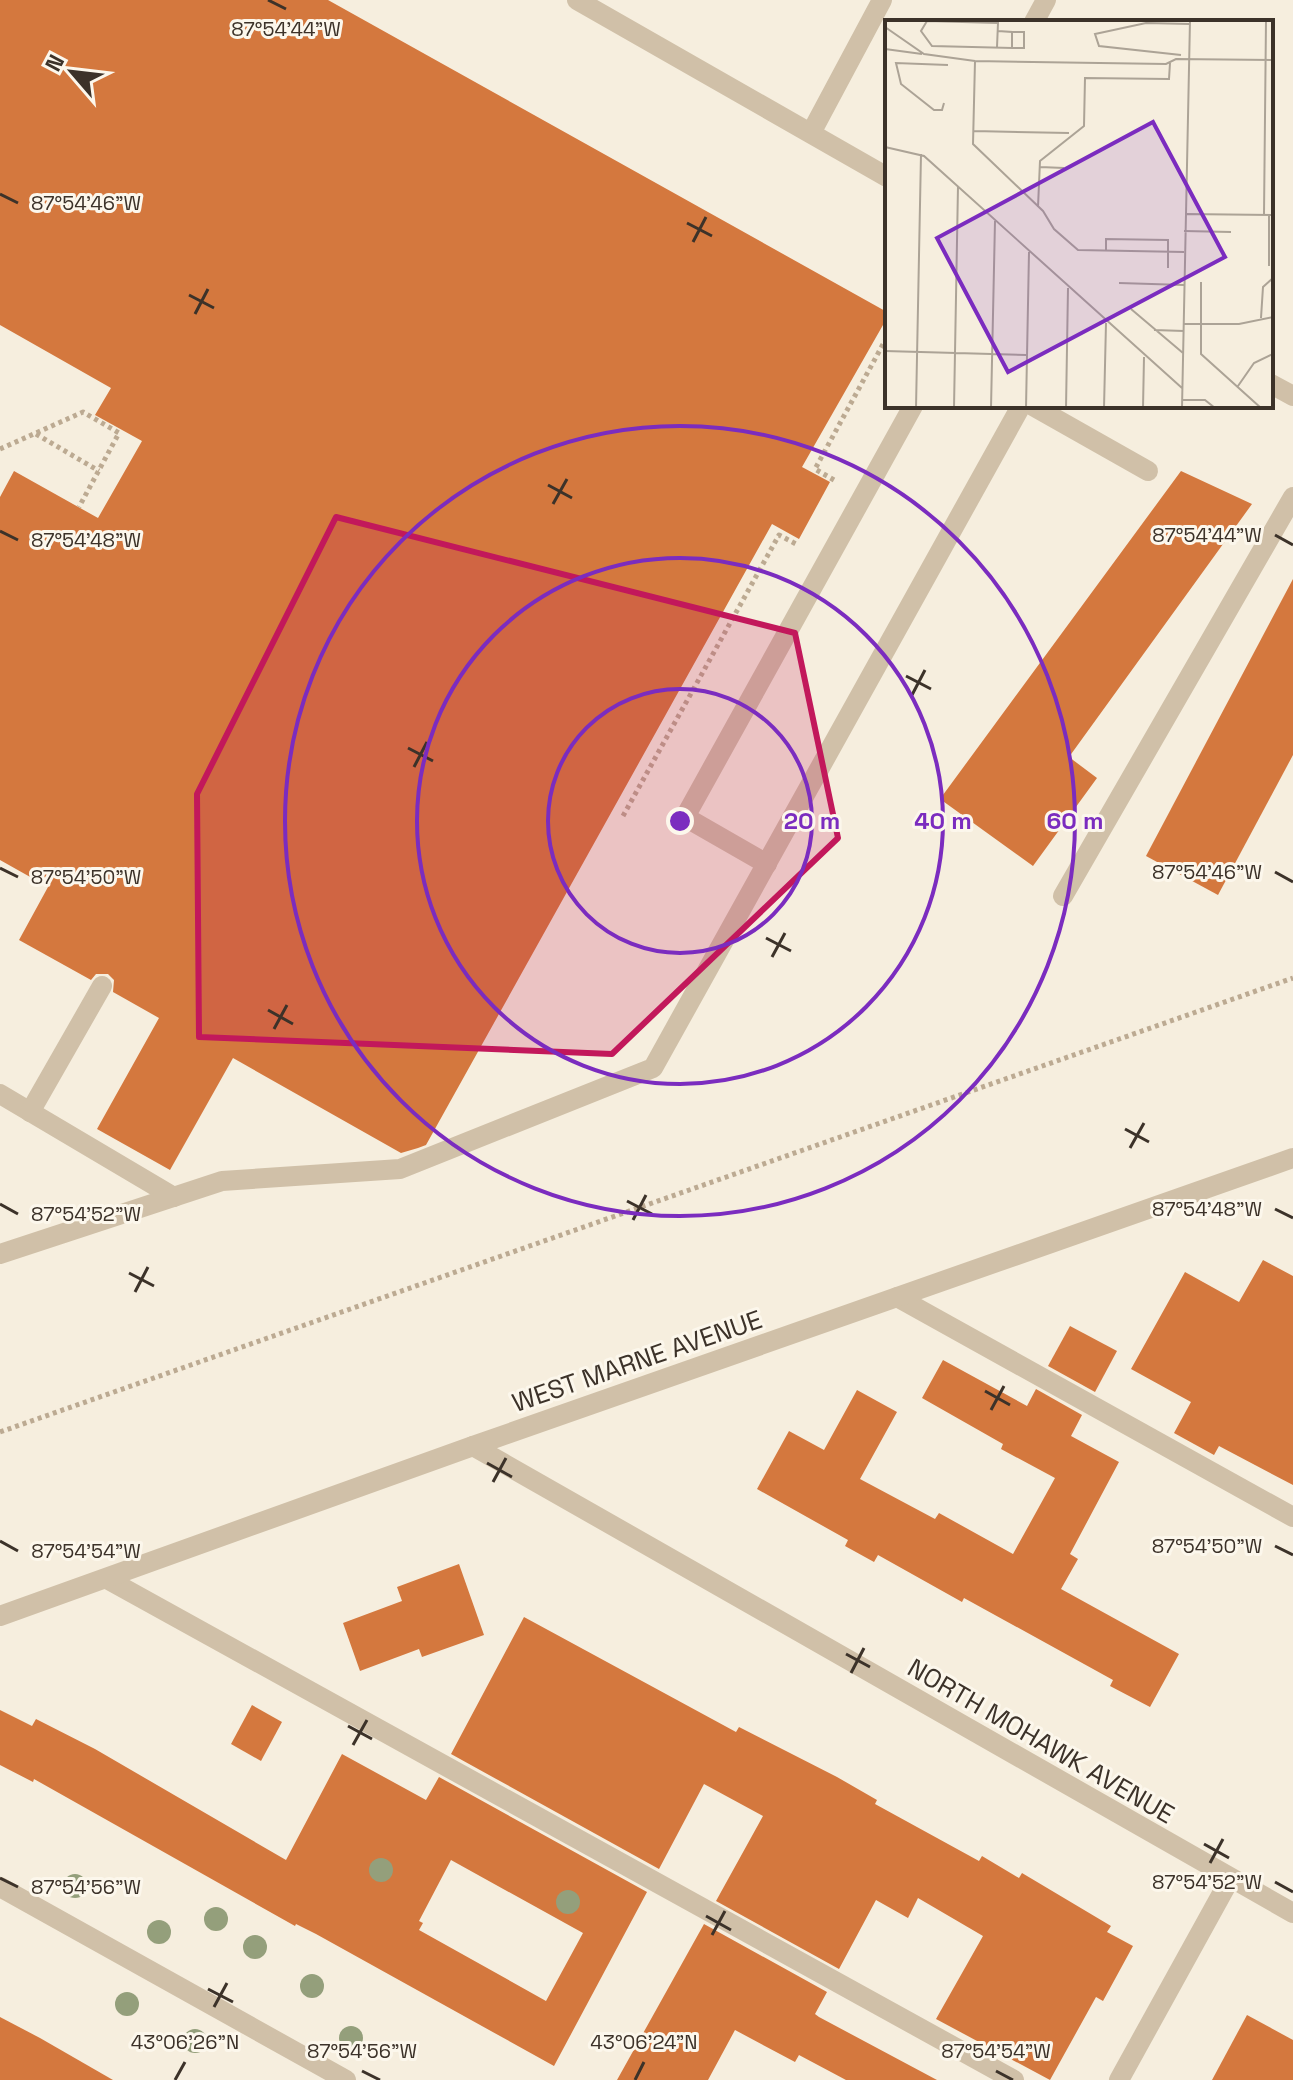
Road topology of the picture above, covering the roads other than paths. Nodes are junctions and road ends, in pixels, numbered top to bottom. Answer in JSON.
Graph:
{"nodes":[{"id":1,"x":577,"y":0,"type":"edge"},
{"id":2,"x":882,"y":0,"type":"edge"},
{"id":3,"x":1046,"y":0,"type":"edge"},
{"id":4,"x":1035,"y":20,"type":"edge"},
{"id":5,"x":811,"y":133,"type":"junction"},
{"id":6,"x":885,"y":176,"type":"edge"},
{"id":7,"x":1273,"y":385,"type":"edge"},
{"id":8,"x":1293,"y":396,"type":"edge"},
{"id":9,"x":912,"y":408,"type":"edge"},
{"id":10,"x":1020,"y":408,"type":"edge"},
{"id":11,"x":1037,"y":408,"type":"edge"},
{"id":12,"x":1148,"y":471,"type":"dead end"},
{"id":13,"x":1293,"y":497,"type":"edge"},
{"id":14,"x":767,"y":864,"type":"junction"},
{"id":15,"x":1063,"y":896,"type":"dead end"},
{"id":16,"x":102,"y":986,"type":"dead end"},
{"id":17,"x":0,"y":1094,"type":"edge"},
{"id":18,"x":30,"y":1112,"type":"junction"},
{"id":19,"x":1293,"y":1158,"type":"edge"},
{"id":20,"x":174,"y":1197,"type":"junction"},
{"id":21,"x":0,"y":1254,"type":"edge"},
{"id":22,"x":897,"y":1297,"type":"junction"},
{"id":23,"x":473,"y":1446,"type":"junction"},
{"id":24,"x":1293,"y":1517,"type":"edge"},
{"id":25,"x":107,"y":1579,"type":"junction"},
{"id":26,"x":0,"y":1616,"type":"edge"},
{"id":27,"x":1230,"y":1879,"type":"junction"},
{"id":28,"x":0,"y":1887,"type":"edge"},
{"id":29,"x":1293,"y":1913,"type":"edge"},
{"id":30,"x":346,"y":2080,"type":"edge"},
{"id":31,"x":1014,"y":2080,"type":"edge"},
{"id":32,"x":1119,"y":2080,"type":"edge"}],
"edges":[{"from":1,"to":5,"type":"street"},
{"from":2,"to":5,"type":"street"},
{"from":3,"to":4,"type":"street"},
{"from":5,"to":6,"type":"street"},
{"from":7,"to":8,"type":"street"},
{"from":9,"to":14,"type":"street"},
{"from":10,"to":14,"type":"street"},
{"from":11,"to":12,"type":"street"},
{"from":13,"to":15,"type":"street"},
{"from":14,"to":20,"type":"street"},
{"from":16,"to":18,"type":"street"},
{"from":17,"to":18,"type":"street"},
{"from":18,"to":20,"type":"street"},
{"from":19,"to":22,"type":"street","name":"WEST MARNE AVENUE"},
{"from":20,"to":21,"type":"street"},
{"from":22,"to":23,"type":"street","name":"WEST MARNE AVENUE"},
{"from":22,"to":24,"type":"street"},
{"from":23,"to":25,"type":"street","name":"WEST MARNE AVENUE"},
{"from":23,"to":27,"type":"street","name":"NORTH MOHAWK AVENUE"},
{"from":25,"to":26,"type":"street","name":"WEST MARNE AVENUE"},
{"from":25,"to":31,"type":"street"},
{"from":27,"to":29,"type":"street","name":"NORTH MOHAWK AVENUE"},
{"from":27,"to":32,"type":"street"},
{"from":28,"to":30,"type":"street"}]}
